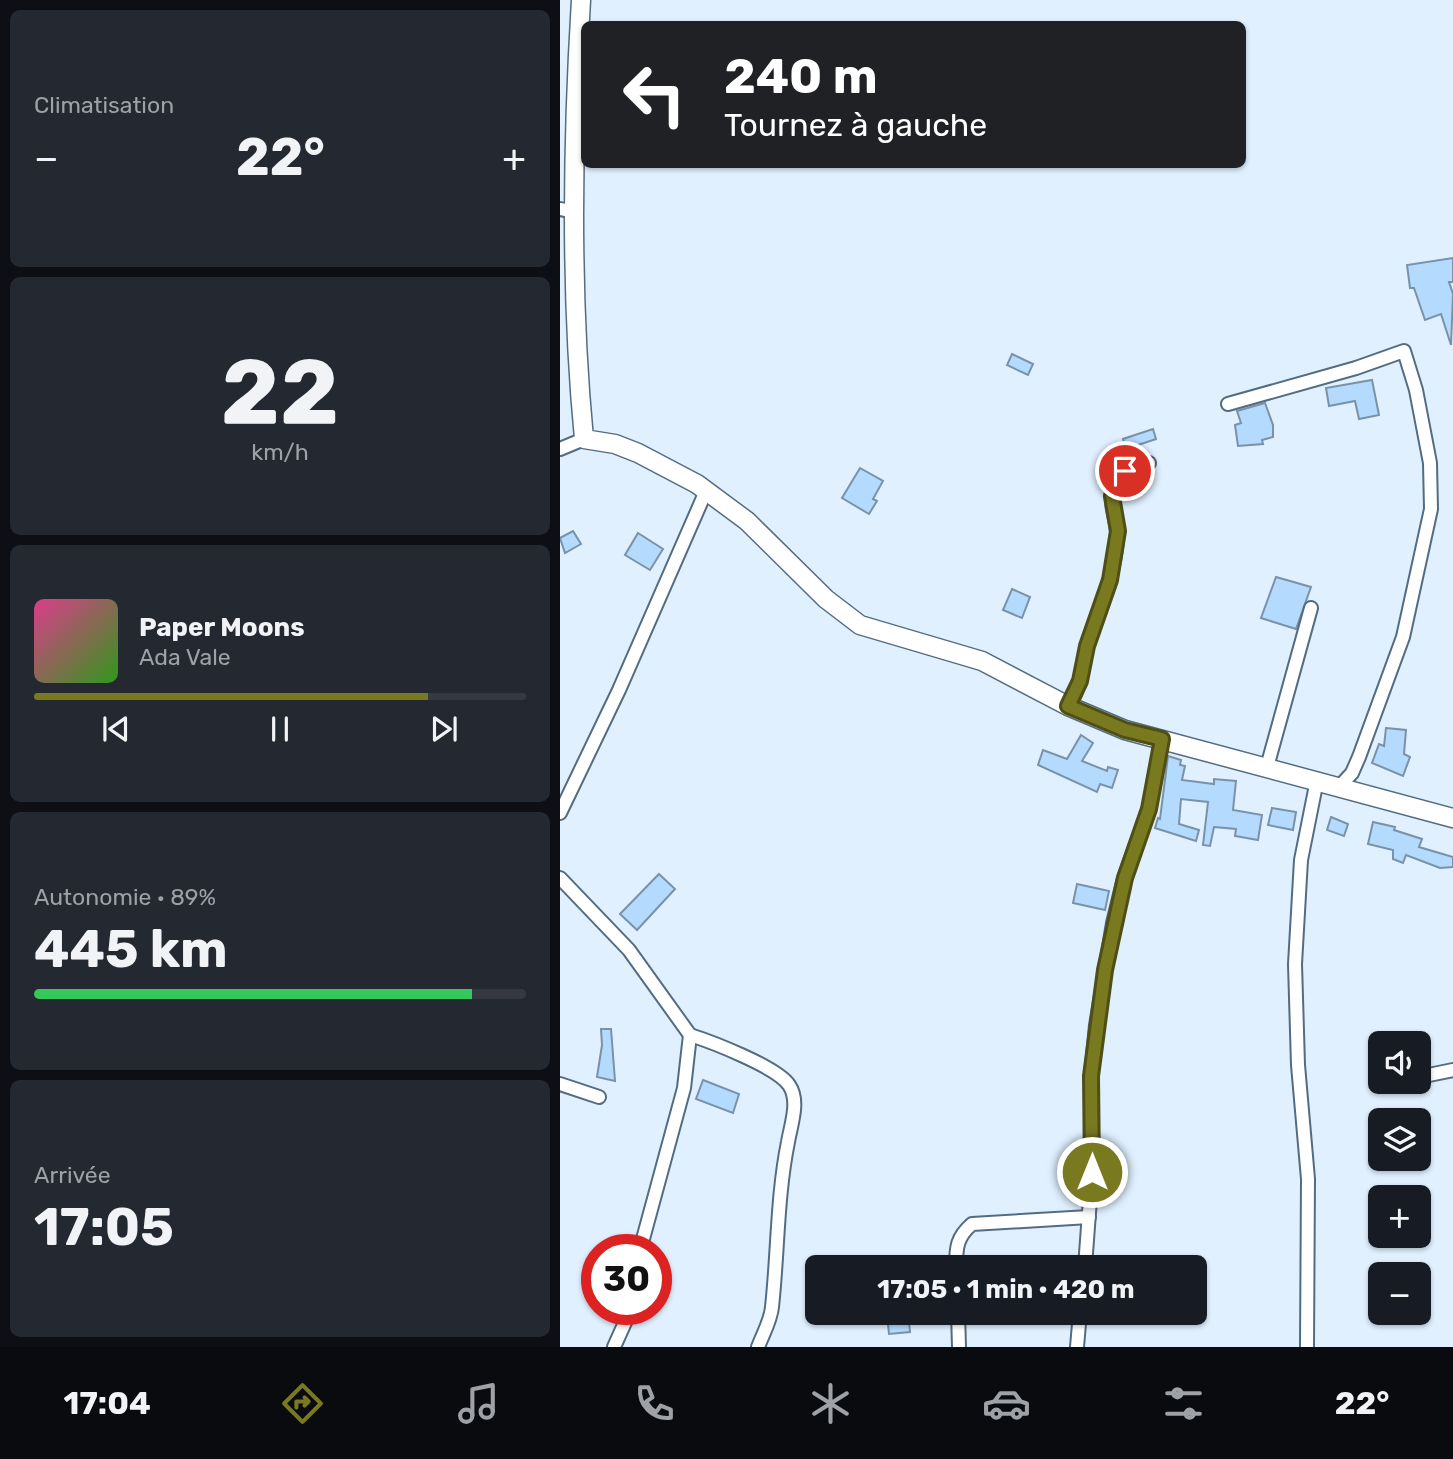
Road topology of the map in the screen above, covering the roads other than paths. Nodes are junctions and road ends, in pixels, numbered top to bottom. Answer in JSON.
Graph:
{"nodes":[{"id":1,"x":581,"y":0,"type":"edge"},
{"id":2,"x":568,"y":210,"type":"edge"},
{"id":3,"x":1228,"y":404,"type":"dead end"},
{"id":4,"x":584,"y":439,"type":"junction"},
{"id":5,"x":560,"y":449,"type":"edge"},
{"id":6,"x":1149,"y":463,"type":"dead end"},
{"id":7,"x":706,"y":491,"type":"junction"},
{"id":8,"x":1311,"y":608,"type":"dead end"},
{"id":9,"x":1068,"y":706,"type":"junction"},
{"id":10,"x":1162,"y":739,"type":"junction"},
{"id":11,"x":1267,"y":767,"type":"junction"},
{"id":12,"x":1317,"y":780,"type":"junction"},
{"id":13,"x":1340,"y":786,"type":"junction"},
{"id":14,"x":560,"y":813,"type":"edge"},
{"id":15,"x":1453,"y":818,"type":"edge"},
{"id":16,"x":560,"y":878,"type":"edge"},
{"id":17,"x":690,"y":1035,"type":"junction"},
{"id":18,"x":1453,"y":1070,"type":"edge"},
{"id":19,"x":1431,"y":1075,"type":"edge"},
{"id":20,"x":560,"y":1084,"type":"edge"},
{"id":21,"x":599,"y":1097,"type":"dead end"},
{"id":22,"x":1089,"y":1217,"type":"junction"},
{"id":23,"x":644,"y":1234,"type":"edge"},
{"id":24,"x":956,"y":1255,"type":"edge"},
{"id":25,"x":1085,"y":1255,"type":"edge"},
{"id":26,"x":624,"y":1325,"type":"edge"},
{"id":27,"x":958,"y":1325,"type":"edge"},
{"id":28,"x":1079,"y":1325,"type":"edge"},
{"id":29,"x":614,"y":1347,"type":"edge"},
{"id":30,"x":758,"y":1347,"type":"edge"},
{"id":31,"x":959,"y":1347,"type":"edge"},
{"id":32,"x":1077,"y":1347,"type":"edge"},
{"id":33,"x":1307,"y":1347,"type":"edge"}],
"edges":[{"from":1,"to":2,"type":"main road"},
{"from":2,"to":4,"type":"main road"},
{"from":3,"to":13,"type":"street"},
{"from":4,"to":5,"type":"street"},
{"from":4,"to":7,"type":"main road"},
{"from":6,"to":9,"type":"street"},
{"from":7,"to":9,"type":"main road"},
{"from":7,"to":14,"type":"street"},
{"from":8,"to":11,"type":"street"},
{"from":9,"to":10,"type":"main road"},
{"from":10,"to":11,"type":"main road"},
{"from":10,"to":22,"type":"street"},
{"from":11,"to":12,"type":"main road"},
{"from":12,"to":13,"type":"main road"},
{"from":12,"to":33,"type":"street"},
{"from":13,"to":15,"type":"main road"},
{"from":16,"to":17,"type":"street"},
{"from":17,"to":23,"type":"street"},
{"from":17,"to":30,"type":"street"},
{"from":18,"to":19,"type":"street"},
{"from":20,"to":21,"type":"street"},
{"from":22,"to":24,"type":"street"},
{"from":22,"to":25,"type":"street"},
{"from":26,"to":29,"type":"street"},
{"from":27,"to":31,"type":"street"},
{"from":28,"to":32,"type":"street"}]}
